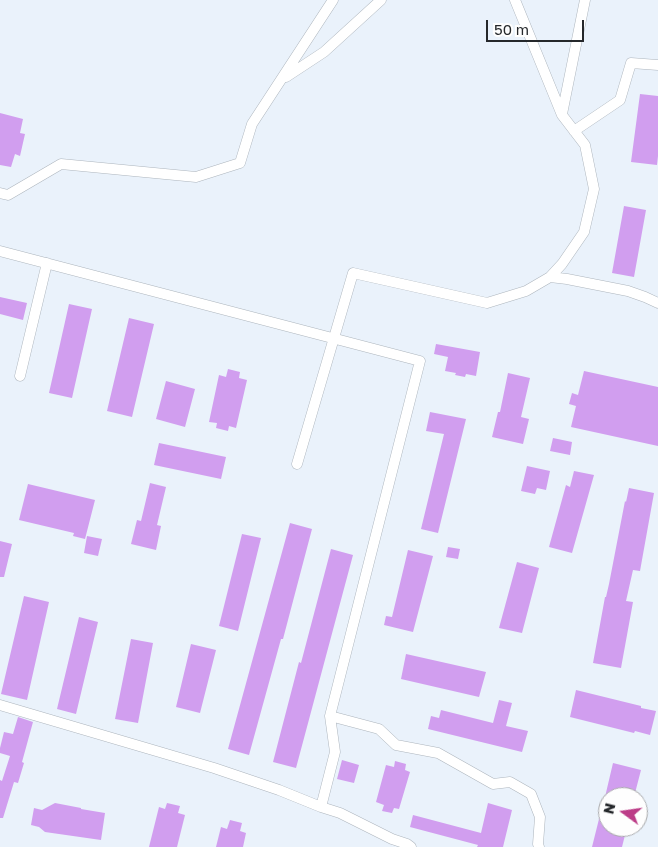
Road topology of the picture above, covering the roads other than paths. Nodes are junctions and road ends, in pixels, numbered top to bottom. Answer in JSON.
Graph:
{"nodes":[{"id":1,"x":334,"y":0,"type":"edge"},
{"id":2,"x":381,"y":0,"type":"edge"},
{"id":3,"x":515,"y":0,"type":"edge"},
{"id":4,"x":585,"y":0,"type":"edge"},
{"id":5,"x":658,"y":66,"type":"edge"},
{"id":6,"x":281,"y":80,"type":"junction"},
{"id":7,"x":562,"y":116,"type":"junction"},
{"id":8,"x":574,"y":131,"type":"junction"},
{"id":9,"x":0,"y":193,"type":"edge"},
{"id":10,"x":0,"y":251,"type":"edge"},
{"id":11,"x":46,"y":263,"type":"junction"},
{"id":12,"x":550,"y":278,"type":"junction"},
{"id":13,"x":658,"y":304,"type":"edge"},
{"id":14,"x":334,"y":338,"type":"junction"},
{"id":15,"x":20,"y":376,"type":"dead end"},
{"id":16,"x":297,"y":464,"type":"dead end"},
{"id":17,"x":0,"y":705,"type":"edge"},
{"id":18,"x":330,"y":716,"type":"junction"},
{"id":19,"x":321,"y":807,"type":"junction"},
{"id":20,"x":411,"y":847,"type":"edge"},
{"id":21,"x":539,"y":847,"type":"edge"}],
"edges":[{"from":1,"to":6,"type":"street"},
{"from":2,"to":6,"type":"street"},
{"from":3,"to":7,"type":"street"},
{"from":4,"to":7,"type":"street"},
{"from":5,"to":8,"type":"street"},
{"from":6,"to":9,"type":"street"},
{"from":7,"to":8,"type":"street"},
{"from":8,"to":12,"type":"street"},
{"from":10,"to":11,"type":"street"},
{"from":11,"to":14,"type":"street"},
{"from":11,"to":15,"type":"street"},
{"from":12,"to":13,"type":"street"},
{"from":12,"to":14,"type":"street"},
{"from":14,"to":16,"type":"street"},
{"from":14,"to":18,"type":"street"},
{"from":17,"to":19,"type":"street"},
{"from":18,"to":19,"type":"street"},
{"from":18,"to":21,"type":"street"},
{"from":19,"to":20,"type":"street"}]}
